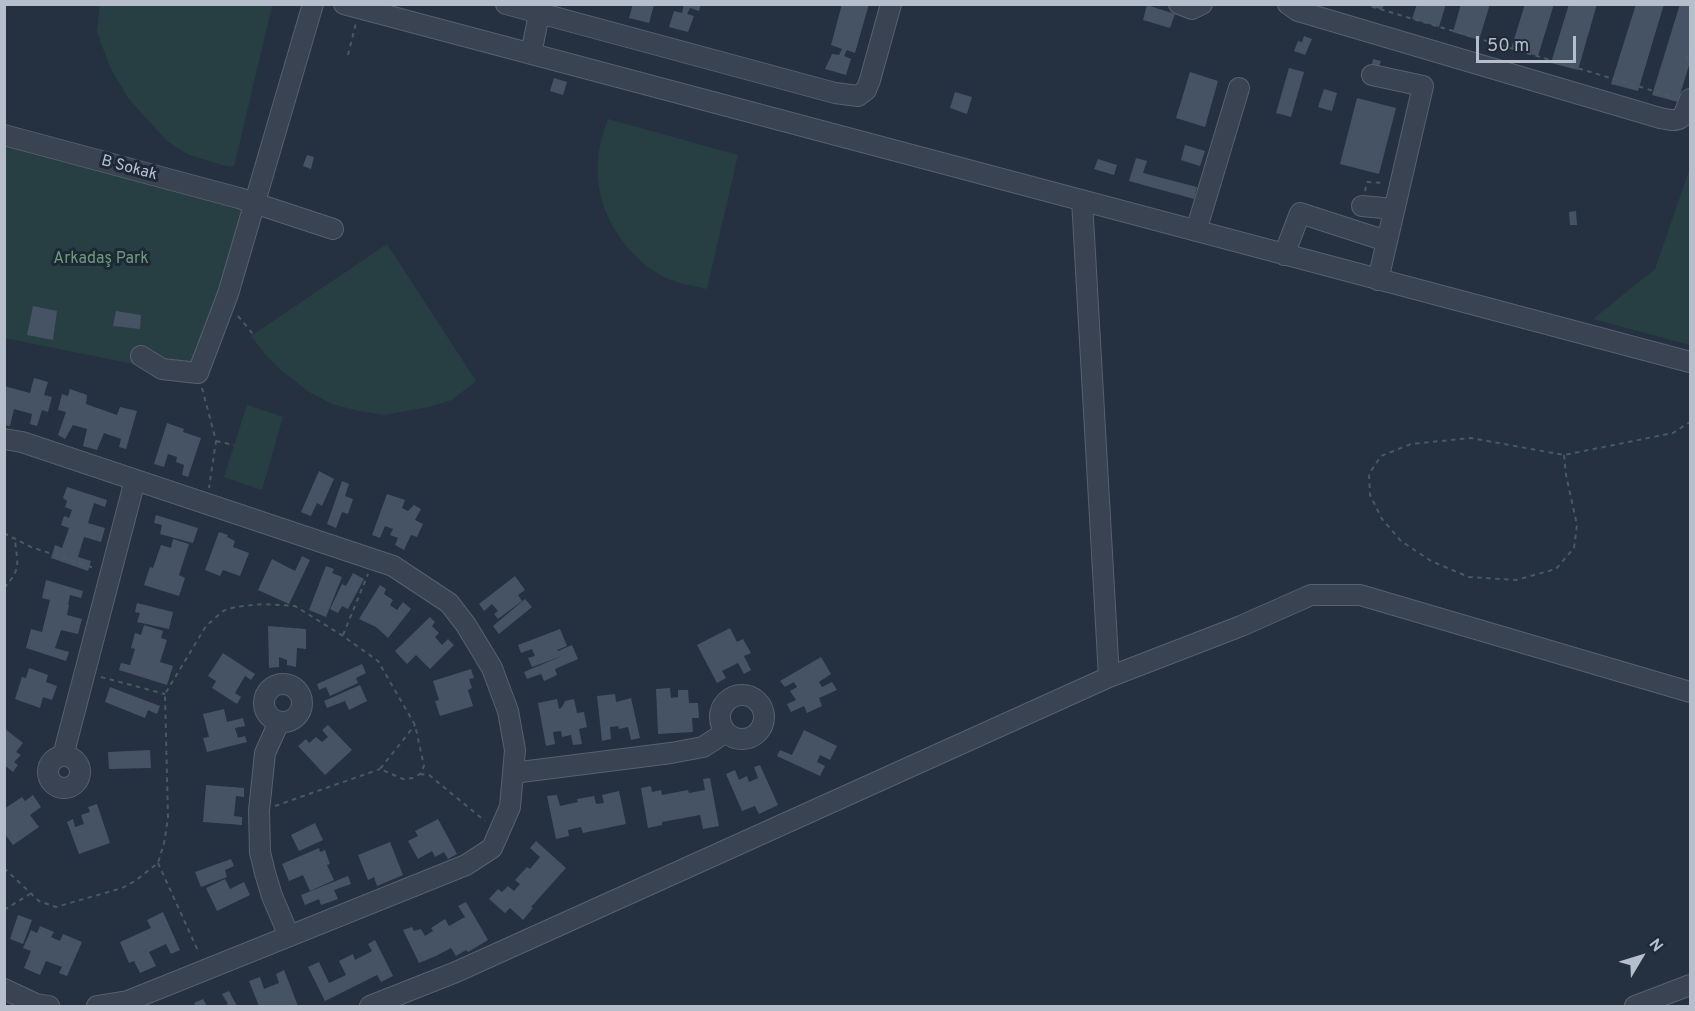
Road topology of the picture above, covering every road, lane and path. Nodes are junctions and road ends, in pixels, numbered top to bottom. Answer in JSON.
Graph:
{"nodes":[{"id":1,"x":313,"y":4,"type":"edge"},
{"id":2,"x":506,"y":4,"type":"edge"},
{"id":3,"x":891,"y":4,"type":"edge"},
{"id":4,"x":1179,"y":4,"type":"edge"},
{"id":5,"x":1202,"y":4,"type":"edge"},
{"id":6,"x":1288,"y":4,"type":"edge"},
{"id":7,"x":1363,"y":4,"type":"edge"},
{"id":8,"x":352,"y":7,"type":"edge"},
{"id":9,"x":540,"y":14,"type":"junction"},
{"id":10,"x":1690,"y":47,"type":"edge"},
{"id":11,"x":531,"y":54,"type":"junction"},
{"id":12,"x":348,"y":55,"type":"dead end"},
{"id":13,"x":1372,"y":75,"type":"dead end"},
{"id":14,"x":1239,"y":88,"type":"dead end"},
{"id":15,"x":1682,"y":95,"type":"edge"},
{"id":16,"x":4,"y":135,"type":"edge"},
{"id":17,"x":1082,"y":200,"type":"junction"},
{"id":18,"x":254,"y":203,"type":"junction"},
{"id":19,"x":1362,"y":206,"type":"dead end"},
{"id":20,"x":1394,"y":209,"type":"junction"},
{"id":21,"x":333,"y":229,"type":"dead end"},
{"id":22,"x":1196,"y":231,"type":"junction"},
{"id":23,"x":1388,"y":237,"type":"junction"},
{"id":24,"x":1284,"y":255,"type":"junction"},
{"id":25,"x":1378,"y":280,"type":"junction"},
{"id":26,"x":225,"y":300,"type":"junction"},
{"id":27,"x":253,"y":334,"type":"dead end"},
{"id":28,"x":141,"y":356,"type":"dead end"},
{"id":29,"x":1690,"y":362,"type":"edge"},
{"id":30,"x":198,"y":373,"type":"junction"},
{"id":31,"x":1690,"y":422,"type":"edge"},
{"id":32,"x":4,"y":439,"type":"edge"},
{"id":33,"x":216,"y":441,"type":"junction"},
{"id":34,"x":234,"y":445,"type":"dead end"},
{"id":35,"x":1564,"y":455,"type":"junction"},
{"id":36,"x":135,"y":480,"type":"junction"},
{"id":37,"x":206,"y":504,"type":"junction"},
{"id":38,"x":4,"y":534,"type":"edge"},
{"id":39,"x":374,"y":560,"type":"junction"},
{"id":40,"x":111,"y":574,"type":"junction"},
{"id":41,"x":4,"y":588,"type":"edge"},
{"id":42,"x":343,"y":636,"type":"junction"},
{"id":43,"x":85,"y":672,"type":"junction"},
{"id":44,"x":1109,"y":677,"type":"junction"},
{"id":45,"x":1690,"y":692,"type":"edge"},
{"id":46,"x":165,"y":694,"type":"junction"},
{"id":47,"x":279,"y":722,"type":"dead end"},
{"id":48,"x":415,"y":725,"type":"junction"},
{"id":49,"x":726,"y":732,"type":"dead end"},
{"id":50,"x":63,"y":756,"type":"dead end"},
{"id":51,"x":380,"y":769,"type":"junction"},
{"id":52,"x":513,"y":773,"type":"junction"},
{"id":53,"x":420,"y":774,"type":"junction"},
{"id":54,"x":259,"y":812,"type":"junction"},
{"id":55,"x":498,"y":835,"type":"junction"},
{"id":56,"x":158,"y":863,"type":"junction"},
{"id":57,"x":4,"y":868,"type":"edge"},
{"id":58,"x":30,"y":894,"type":"junction"},
{"id":59,"x":4,"y":910,"type":"edge"},
{"id":60,"x":289,"y":936,"type":"junction"},
{"id":61,"x":207,"y":969,"type":"junction"},
{"id":62,"x":1690,"y":985,"type":"edge"},
{"id":63,"x":4,"y":989,"type":"edge"},
{"id":64,"x":49,"y":1006,"type":"edge"},
{"id":65,"x":97,"y":1006,"type":"edge"},
{"id":66,"x":370,"y":1006,"type":"edge"},
{"id":67,"x":1635,"y":1006,"type":"edge"}],
"edges":[{"from":1,"to":18,"type":"street"},
{"from":2,"to":9,"type":"street"},
{"from":3,"to":9,"type":"street"},
{"from":4,"to":5,"type":"street"},
{"from":6,"to":15,"type":"street"},
{"from":7,"to":15,"type":"path"},
{"from":8,"to":11,"type":"street"},
{"from":8,"to":12,"type":"path"},
{"from":9,"to":11,"type":"street"},
{"from":10,"to":15,"type":"path"},
{"from":11,"to":17,"type":"street"},
{"from":13,"to":20,"type":"street"},
{"from":14,"to":22,"type":"street"},
{"from":16,"to":18,"type":"street","name":"B Sokak"},
{"from":17,"to":22,"type":"street"},
{"from":17,"to":44,"type":"street"},
{"from":18,"to":21,"type":"street","name":"B Sokak"},
{"from":18,"to":26,"type":"street"},
{"from":19,"to":20,"type":"street"},
{"from":20,"to":23,"type":"street"},
{"from":22,"to":24,"type":"street"},
{"from":23,"to":24,"type":"street"},
{"from":23,"to":25,"type":"street"},
{"from":24,"to":25,"type":"street"},
{"from":25,"to":29,"type":"street"},
{"from":26,"to":27,"type":"path"},
{"from":26,"to":30,"type":"street"},
{"from":28,"to":30,"type":"street"},
{"from":30,"to":33,"type":"path"},
{"from":31,"to":35,"type":"path"},
{"from":32,"to":36,"type":"street"},
{"from":33,"to":34,"type":"path"},
{"from":33,"to":37,"type":"path"},
{"from":35,"to":35,"type":"path"},
{"from":36,"to":37,"type":"street"},
{"from":36,"to":40,"type":"street"},
{"from":37,"to":39,"type":"street"},
{"from":38,"to":40,"type":"path"},
{"from":38,"to":41,"type":"path"},
{"from":39,"to":42,"type":"path"},
{"from":39,"to":52,"type":"street"},
{"from":40,"to":43,"type":"street"},
{"from":42,"to":46,"type":"path"},
{"from":42,"to":48,"type":"path"},
{"from":43,"to":46,"type":"path"},
{"from":43,"to":50,"type":"street"},
{"from":44,"to":45,"type":"street"},
{"from":44,"to":66,"type":"street"},
{"from":46,"to":56,"type":"path"},
{"from":47,"to":54,"type":"street"},
{"from":48,"to":51,"type":"path"},
{"from":48,"to":53,"type":"path"},
{"from":49,"to":52,"type":"street"},
{"from":51,"to":53,"type":"path"},
{"from":51,"to":54,"type":"path"},
{"from":52,"to":55,"type":"street"},
{"from":53,"to":55,"type":"path"},
{"from":54,"to":60,"type":"street"},
{"from":55,"to":60,"type":"street"},
{"from":56,"to":58,"type":"path"},
{"from":56,"to":61,"type":"path"},
{"from":57,"to":58,"type":"path"},
{"from":58,"to":59,"type":"path"},
{"from":60,"to":61,"type":"street"},
{"from":61,"to":65,"type":"street"},
{"from":62,"to":67,"type":"street"},
{"from":63,"to":64,"type":"street"}]}
